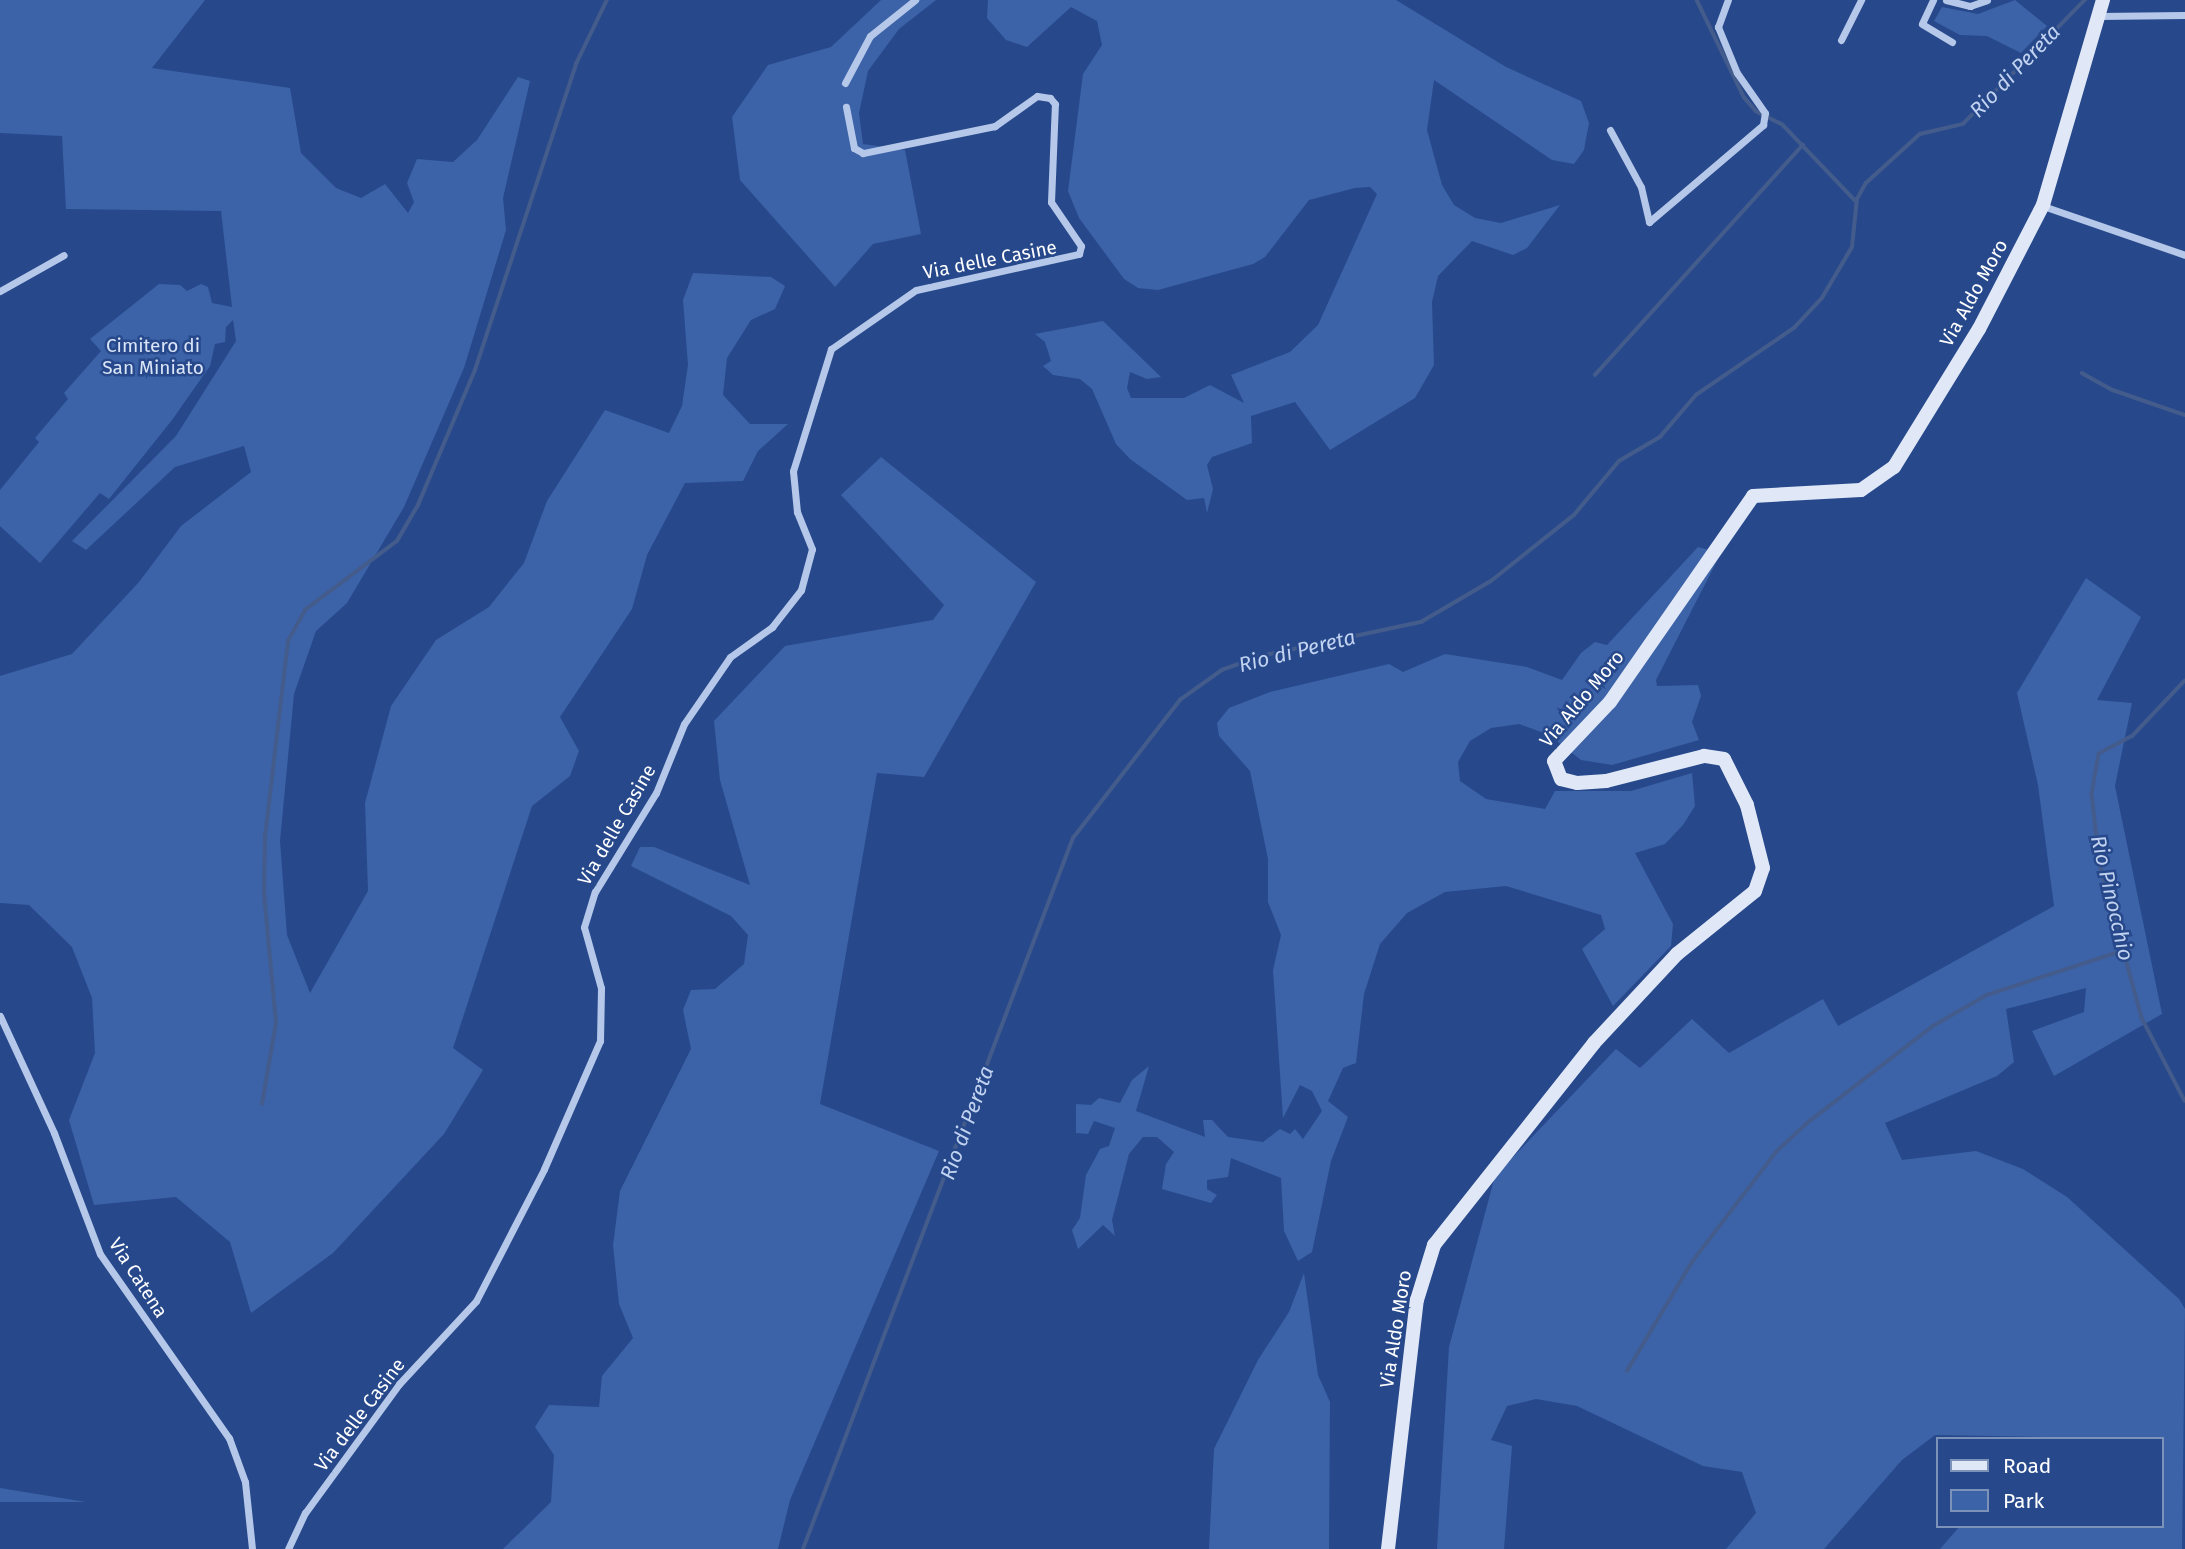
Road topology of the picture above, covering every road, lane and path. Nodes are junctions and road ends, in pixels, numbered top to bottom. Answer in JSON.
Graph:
{"nodes":[{"id":1,"x":915,"y":0,"type":"edge"},
{"id":2,"x":1728,"y":0,"type":"edge"},
{"id":3,"x":1861,"y":0,"type":"edge"},
{"id":4,"x":1933,"y":0,"type":"edge"},
{"id":5,"x":1946,"y":0,"type":"edge"},
{"id":6,"x":1987,"y":0,"type":"edge"},
{"id":7,"x":2103,"y":0,"type":"edge"},
{"id":8,"x":2185,"y":15,"type":"edge"},
{"id":9,"x":2099,"y":16,"type":"junction"},
{"id":10,"x":1841,"y":40,"type":"dead end"},
{"id":11,"x":1952,"y":42,"type":"dead end"},
{"id":12,"x":845,"y":83,"type":"dead end"},
{"id":13,"x":845,"y":107,"type":"dead end"},
{"id":14,"x":1610,"y":130,"type":"dead end"},
{"id":15,"x":2043,"y":205,"type":"junction"},
{"id":16,"x":64,"y":255,"type":"dead end"},
{"id":17,"x":2185,"y":255,"type":"edge"},
{"id":18,"x":0,"y":291,"type":"edge"},
{"id":19,"x":0,"y":1016,"type":"edge"},
{"id":20,"x":252,"y":1549,"type":"edge"},
{"id":21,"x":288,"y":1549,"type":"edge"},
{"id":22,"x":1388,"y":1549,"type":"edge"}],
"edges":[{"from":1,"to":12,"type":"street"},
{"from":2,"to":14,"type":"street"},
{"from":3,"to":10,"type":"street"},
{"from":4,"to":11,"type":"street"},
{"from":5,"to":6,"type":"street"},
{"from":7,"to":9,"type":"main road","name":"Via Aldo Moro"},
{"from":8,"to":9,"type":"street"},
{"from":9,"to":15,"type":"main road","name":"Via Aldo Moro"},
{"from":13,"to":21,"type":"street","name":"Via delle Casine"},
{"from":15,"to":17,"type":"street"},
{"from":15,"to":22,"type":"main road","name":"Via Aldo Moro"},
{"from":16,"to":18,"type":"street"},
{"from":19,"to":20,"type":"street","name":"Via Catena"}]}
